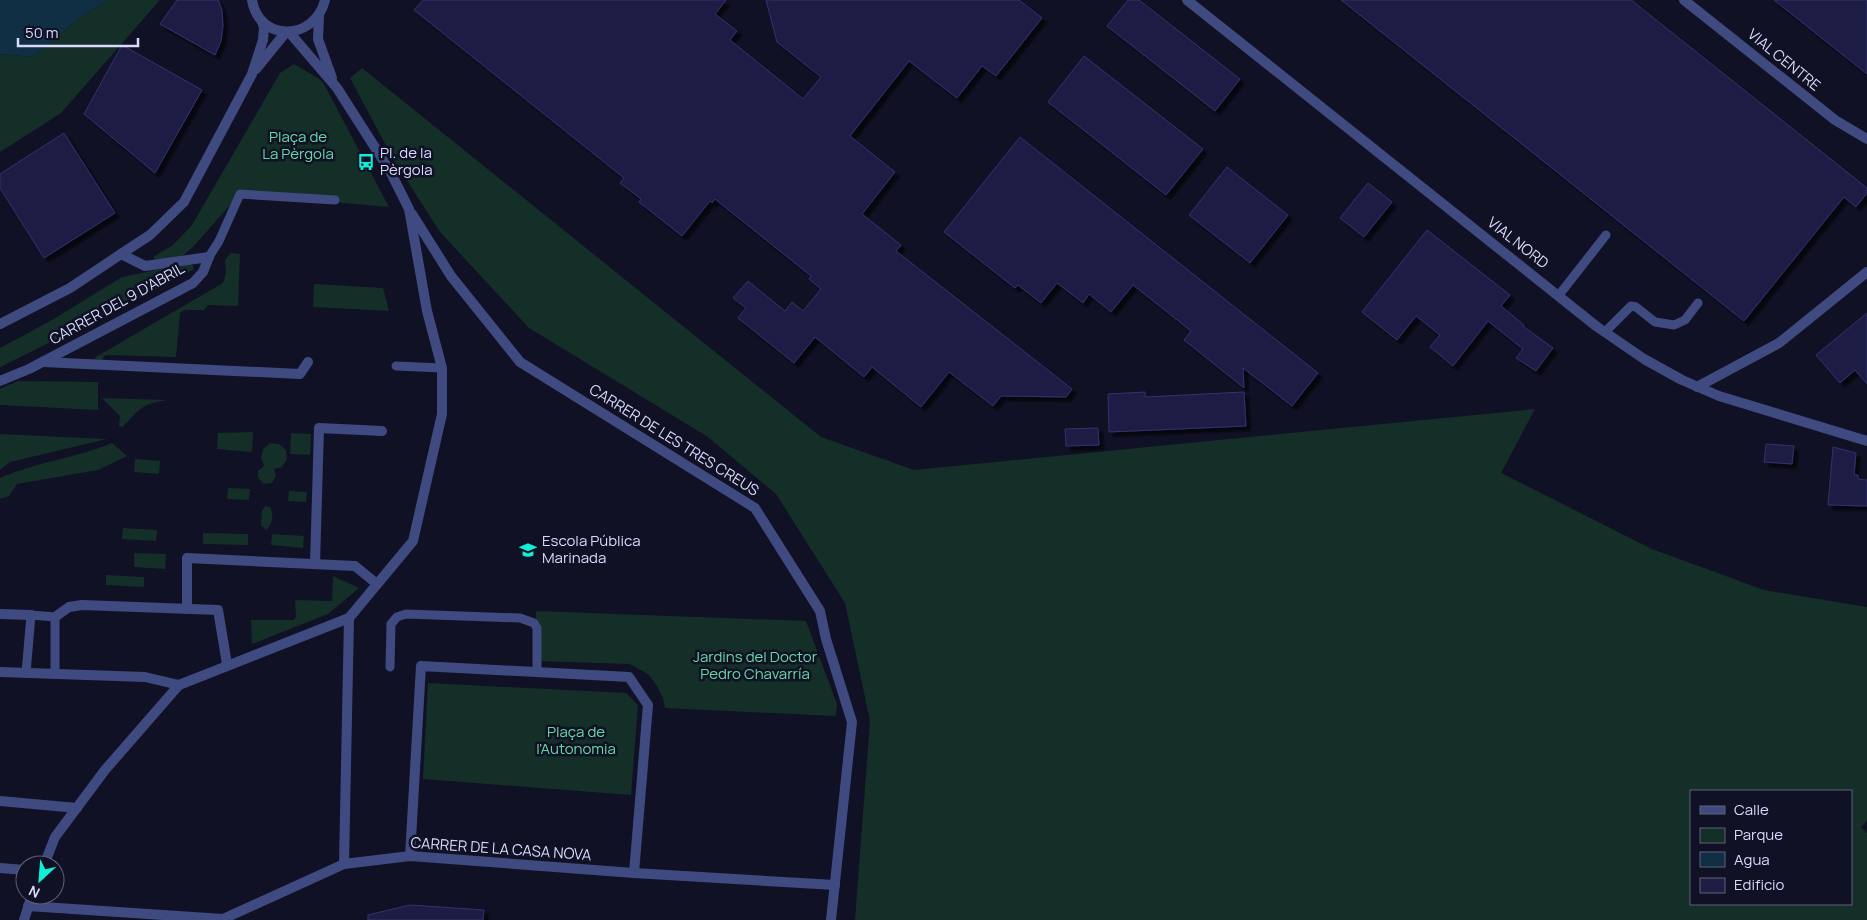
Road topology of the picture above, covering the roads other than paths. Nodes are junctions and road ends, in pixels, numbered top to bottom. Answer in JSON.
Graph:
{"nodes":[{"id":1,"x":252,"y":0,"type":"edge"},
{"id":2,"x":325,"y":0,"type":"edge"},
{"id":3,"x":1187,"y":0,"type":"edge"},
{"id":4,"x":1684,"y":0,"type":"edge"},
{"id":5,"x":319,"y":16,"type":"junction"},
{"id":6,"x":262,"y":21,"type":"junction"},
{"id":7,"x":288,"y":32,"type":"junction"},
{"id":8,"x":252,"y":74,"type":"junction"},
{"id":9,"x":337,"y":88,"type":"junction"},
{"id":10,"x":1867,"y":139,"type":"edge"},
{"id":11,"x":335,"y":200,"type":"dead end"},
{"id":12,"x":408,"y":209,"type":"junction"},
{"id":13,"x":1606,"y":235,"type":"dead end"},
{"id":14,"x":121,"y":254,"type":"junction"},
{"id":15,"x":209,"y":257,"type":"junction"},
{"id":16,"x":1867,"y":272,"type":"edge"},
{"id":17,"x":1559,"y":295,"type":"junction"},
{"id":18,"x":1698,"y":304,"type":"dead end"},
{"id":19,"x":0,"y":324,"type":"edge"},
{"id":20,"x":1605,"y":332,"type":"junction"},
{"id":21,"x":43,"y":362,"type":"junction"},
{"id":22,"x":308,"y":362,"type":"dead end"},
{"id":23,"x":396,"y":366,"type":"dead end"},
{"id":24,"x":442,"y":368,"type":"junction"},
{"id":25,"x":0,"y":381,"type":"edge"},
{"id":26,"x":1697,"y":387,"type":"junction"},
{"id":27,"x":382,"y":431,"type":"dead end"},
{"id":28,"x":1867,"y":442,"type":"edge"},
{"id":29,"x":314,"y":564,"type":"junction"},
{"id":30,"x":377,"y":584,"type":"junction"},
{"id":31,"x":186,"y":609,"type":"junction"},
{"id":32,"x":0,"y":614,"type":"edge"},
{"id":33,"x":30,"y":615,"type":"junction"},
{"id":34,"x":55,"y":618,"type":"junction"},
{"id":35,"x":349,"y":618,"type":"junction"},
{"id":36,"x":227,"y":664,"type":"junction"},
{"id":37,"x":390,"y":667,"type":"dead end"},
{"id":38,"x":0,"y":672,"type":"edge"},
{"id":39,"x":537,"y":672,"type":"junction"},
{"id":40,"x":26,"y":673,"type":"junction"},
{"id":41,"x":55,"y":674,"type":"junction"},
{"id":42,"x":179,"y":685,"type":"junction"},
{"id":43,"x":0,"y":801,"type":"edge"},
{"id":44,"x":77,"y":808,"type":"junction"},
{"id":45,"x":48,"y":855,"type":"edge"},
{"id":46,"x":410,"y":856,"type":"junction"},
{"id":47,"x":344,"y":864,"type":"junction"},
{"id":48,"x":0,"y":868,"type":"edge"},
{"id":49,"x":15,"y":869,"type":"edge"},
{"id":50,"x":634,"y":873,"type":"junction"},
{"id":51,"x":835,"y":885,"type":"junction"},
{"id":52,"x":28,"y":906,"type":"joint"},
{"id":53,"x":24,"y":920,"type":"edge"},
{"id":54,"x":831,"y":920,"type":"edge"}],
"edges":[{"from":1,"to":6,"type":"street"},
{"from":2,"to":5,"type":"street"},
{"from":3,"to":17,"type":"street","name":"VIAL NORD"},
{"from":4,"to":10,"type":"street","name":"VIAL CENTRE"},
{"from":5,"to":7,"type":"street"},
{"from":5,"to":9,"type":"street"},
{"from":6,"to":7,"type":"street"},
{"from":6,"to":8,"type":"street"},
{"from":7,"to":8,"type":"street"},
{"from":7,"to":9,"type":"street"},
{"from":8,"to":14,"type":"street"},
{"from":9,"to":12,"type":"street"},
{"from":11,"to":15,"type":"lane","name":"CARRER DEL 9 D'ABRIL"},
{"from":12,"to":24,"type":"street"},
{"from":12,"to":51,"type":"street","name":"CARRER DE LES TRES CREUS"},
{"from":13,"to":17,"type":"lane"},
{"from":14,"to":15,"type":"street"},
{"from":14,"to":19,"type":"street"},
{"from":15,"to":21,"type":"street","name":"CARRER DEL 9 D'ABRIL"},
{"from":16,"to":26,"type":"street"},
{"from":17,"to":20,"type":"street","name":"VIAL NORD"},
{"from":18,"to":20,"type":"lane"},
{"from":20,"to":26,"type":"street","name":"VIAL NORD"},
{"from":21,"to":22,"type":"street","name":"CARRER DEL 9 D'ABRIL"},
{"from":21,"to":25,"type":"street","name":"CARRER DEL 9 D'ABRIL"},
{"from":23,"to":24,"type":"lane"},
{"from":24,"to":30,"type":"street"},
{"from":26,"to":28,"type":"street","name":"VIAL NORD"},
{"from":27,"to":29,"type":"street"},
{"from":29,"to":30,"type":"street"},
{"from":29,"to":31,"type":"street"},
{"from":30,"to":35,"type":"street"},
{"from":31,"to":34,"type":"street"},
{"from":31,"to":36,"type":"street"},
{"from":32,"to":33,"type":"street"},
{"from":33,"to":34,"type":"lane"},
{"from":33,"to":40,"type":"lane"},
{"from":34,"to":41,"type":"lane"},
{"from":35,"to":36,"type":"street"},
{"from":35,"to":47,"type":"street"},
{"from":36,"to":42,"type":"street"},
{"from":37,"to":39,"type":"lane"},
{"from":38,"to":40,"type":"street"},
{"from":39,"to":46,"type":"street"},
{"from":39,"to":50,"type":"street"},
{"from":40,"to":41,"type":"street"},
{"from":41,"to":42,"type":"street"},
{"from":42,"to":44,"type":"street"},
{"from":43,"to":44,"type":"street"},
{"from":44,"to":45,"type":"street"},
{"from":46,"to":47,"type":"street","name":"CARRER DE LA CASA NOVA"},
{"from":46,"to":50,"type":"street","name":"CARRER DE LA CASA NOVA"},
{"from":47,"to":52,"type":"street","name":"CARRER DE LA CASA NOVA"},
{"from":48,"to":49,"type":"street"},
{"from":50,"to":51,"type":"street","name":"CARRER DE LA CASA NOVA"},
{"from":51,"to":54,"type":"street","name":"CARRER DE LES TRES CREUS"},
{"from":52,"to":53,"type":"street"}]}
